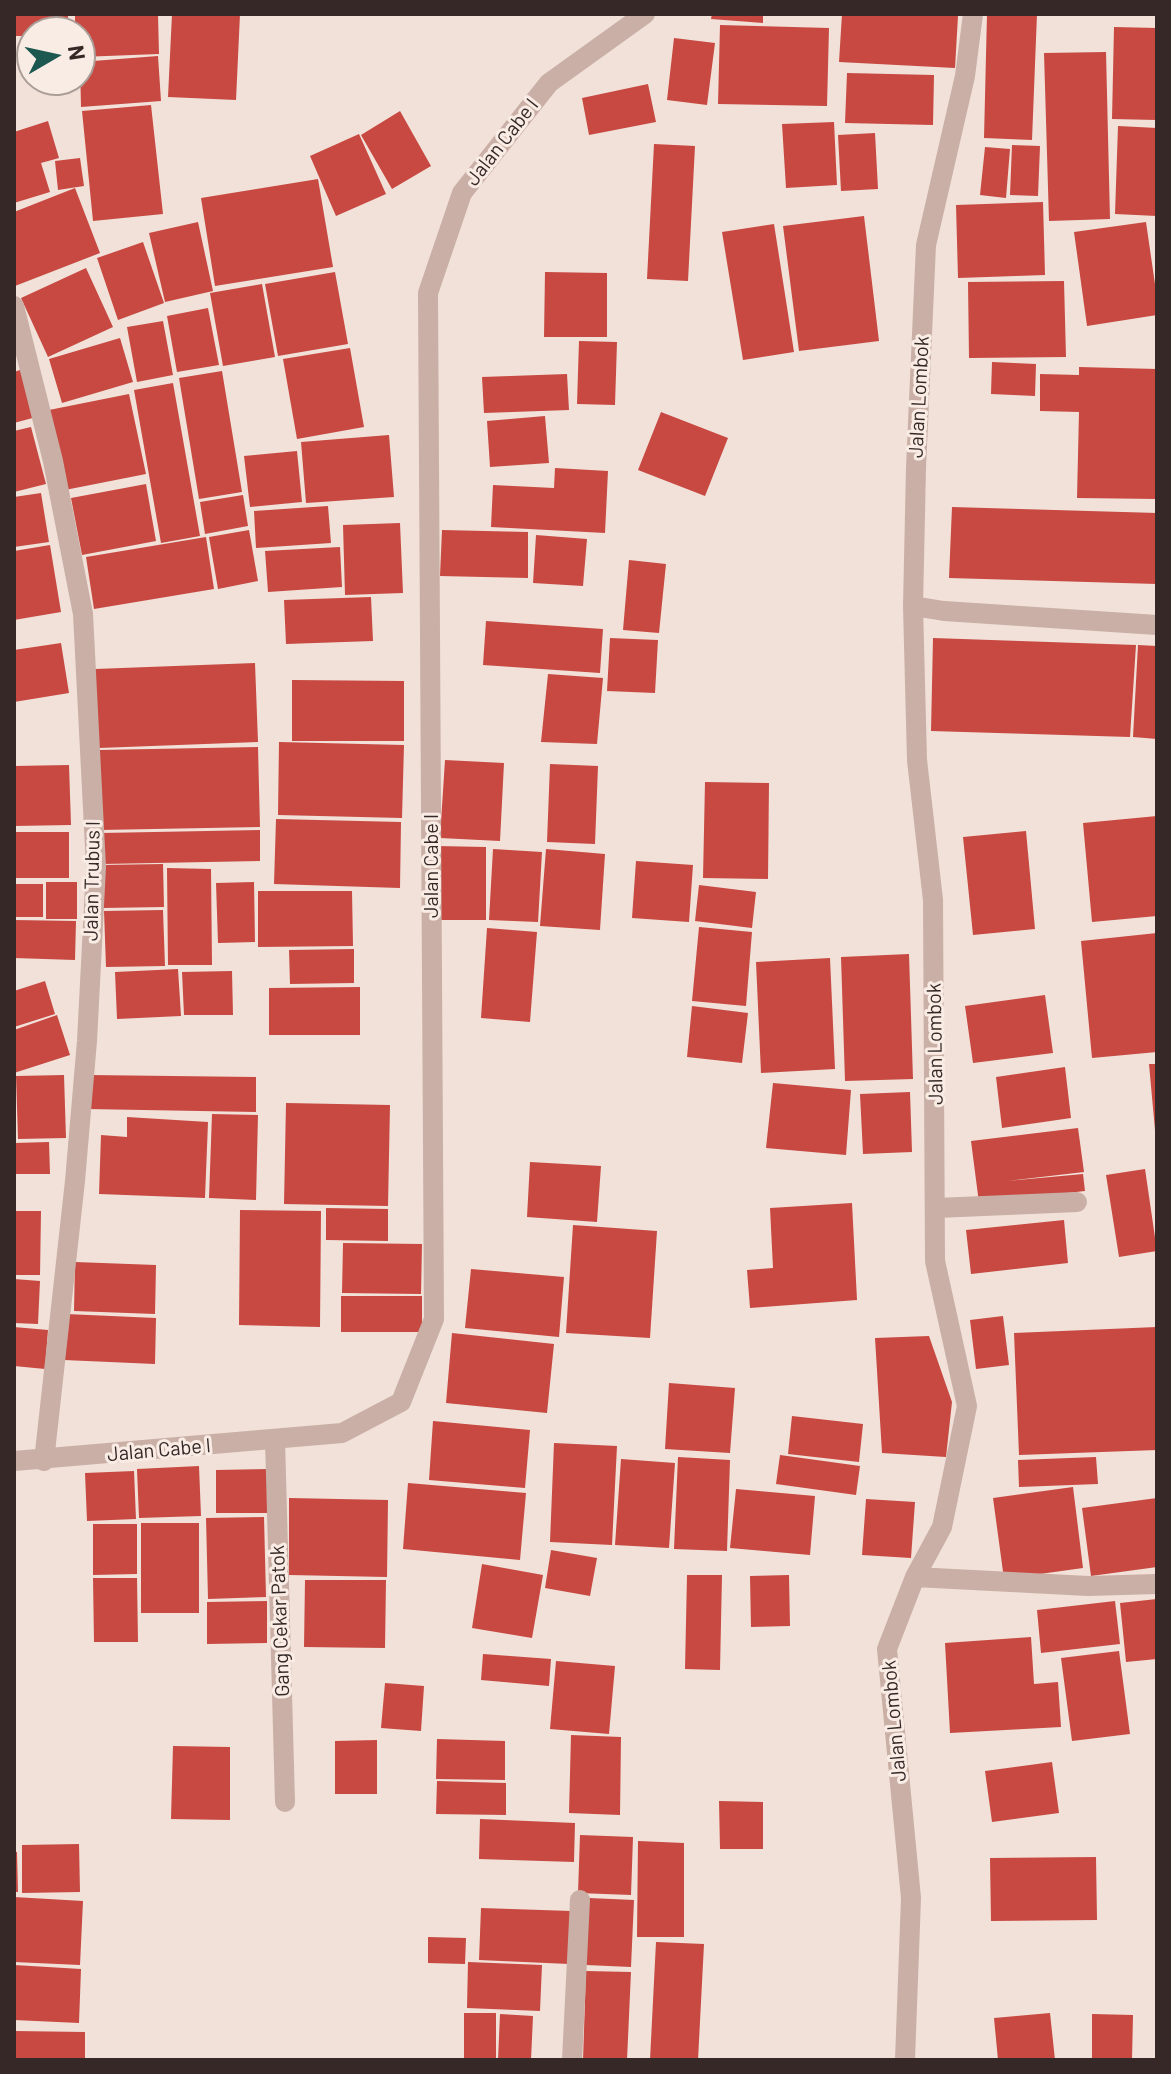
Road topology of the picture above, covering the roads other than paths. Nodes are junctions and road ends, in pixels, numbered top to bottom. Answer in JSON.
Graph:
{"nodes":[{"id":1,"x":645,"y":14,"type":"edge"},
{"id":2,"x":973,"y":14,"type":"edge"},
{"id":3,"x":14,"y":306,"type":"edge"},
{"id":4,"x":913,"y":606,"type":"junction"},
{"id":5,"x":1157,"y":625,"type":"edge"},
{"id":6,"x":1077,"y":1202,"type":"dead end"},
{"id":7,"x":937,"y":1208,"type":"junction"},
{"id":8,"x":275,"y":1440,"type":"junction"},
{"id":9,"x":14,"y":1461,"type":"edge"},
{"id":10,"x":44,"y":1461,"type":"junction"},
{"id":11,"x":915,"y":1577,"type":"junction"},
{"id":12,"x":1157,"y":1584,"type":"edge"},
{"id":13,"x":285,"y":1802,"type":"dead end"},
{"id":14,"x":580,"y":1900,"type":"dead end"},
{"id":15,"x":572,"y":2060,"type":"edge"},
{"id":16,"x":905,"y":2060,"type":"edge"}],
"edges":[{"from":1,"to":8,"type":"street","name":"Jalan Cabe I"},
{"from":2,"to":4,"type":"street","name":"Jalan Lombok"},
{"from":3,"to":10,"type":"street","name":"Jalan Trubus I"},
{"from":4,"to":5,"type":"street"},
{"from":4,"to":7,"type":"street","name":"Jalan Lombok"},
{"from":6,"to":7,"type":"street"},
{"from":7,"to":11,"type":"street","name":"Jalan Lombok"},
{"from":8,"to":10,"type":"street","name":"Jalan Cabe I"},
{"from":8,"to":13,"type":"street","name":"Gang Cekar Patok"},
{"from":9,"to":10,"type":"street","name":"Jalan Cabe I"},
{"from":11,"to":12,"type":"street"},
{"from":11,"to":16,"type":"street","name":"Jalan Lombok"},
{"from":14,"to":15,"type":"street"}]}
